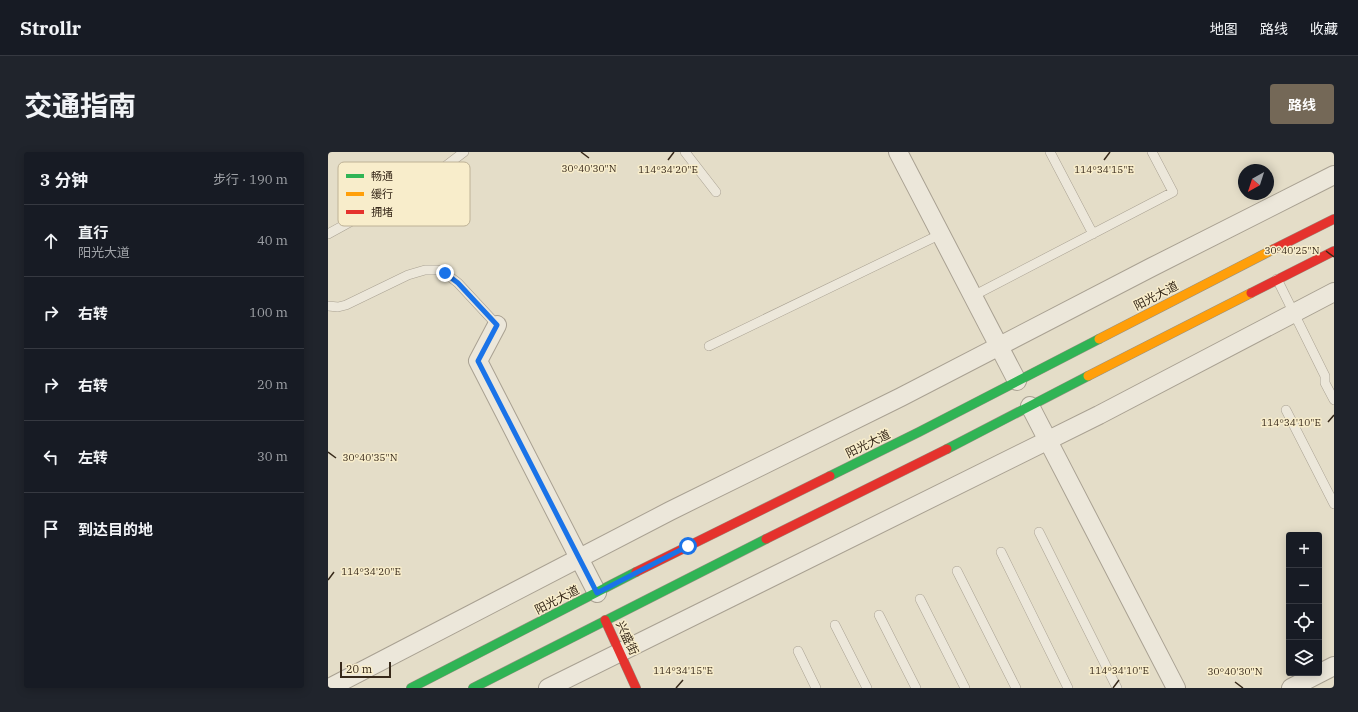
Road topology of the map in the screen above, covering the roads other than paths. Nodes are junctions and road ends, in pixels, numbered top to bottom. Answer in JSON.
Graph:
{"nodes":[{"id":1,"x":464,"y":152,"type":"edge"},
{"id":2,"x":685,"y":152,"type":"edge"},
{"id":3,"x":898,"y":152,"type":"edge"},
{"id":4,"x":1050,"y":152,"type":"edge"},
{"id":5,"x":1152,"y":152,"type":"edge"},
{"id":6,"x":451,"y":162,"type":"edge"},
{"id":7,"x":1334,"y":175,"type":"edge"},
{"id":8,"x":716,"y":192,"type":"dead end"},
{"id":9,"x":1334,"y":219,"type":"edge"},
{"id":10,"x":343,"y":226,"type":"edge"},
{"id":11,"x":328,"y":234,"type":"edge"},
{"id":12,"x":941,"y":234,"type":"junction"},
{"id":13,"x":1092,"y":234,"type":"junction"},
{"id":14,"x":1334,"y":251,"type":"edge"},
{"id":15,"x":1277,"y":279,"type":"junction"},
{"id":16,"x":1334,"y":292,"type":"edge"},
{"id":17,"x":973,"y":296,"type":"junction"},
{"id":18,"x":328,"y":306,"type":"edge"},
{"id":19,"x":1294,"y":313,"type":"junction"},
{"id":20,"x":497,"y":325,"type":"joint"},
{"id":21,"x":709,"y":346,"type":"dead end"},
{"id":22,"x":999,"y":346,"type":"junction"},
{"id":23,"x":1017,"y":381,"type":"junction"},
{"id":24,"x":1334,"y":400,"type":"edge"},
{"id":25,"x":1030,"y":406,"type":"junction"},
{"id":26,"x":1286,"y":410,"type":"dead end"},
{"id":27,"x":1048,"y":440,"type":"junction"},
{"id":28,"x":1334,"y":504,"type":"edge"},
{"id":29,"x":1039,"y":532,"type":"dead end"},
{"id":30,"x":1001,"y":552,"type":"dead end"},
{"id":31,"x":579,"y":558,"type":"junction"},
{"id":32,"x":957,"y":571,"type":"dead end"},
{"id":33,"x":597,"y":593,"type":"junction"},
{"id":34,"x":920,"y":598,"type":"dead end"},
{"id":35,"x":879,"y":615,"type":"dead end"},
{"id":36,"x":605,"y":620,"type":"junction"},
{"id":37,"x":835,"y":624,"type":"dead end"},
{"id":38,"x":798,"y":651,"type":"dead end"},
{"id":39,"x":620,"y":652,"type":"junction"},
{"id":40,"x":1334,"y":666,"type":"edge"},
{"id":41,"x":329,"y":688,"type":"edge"},
{"id":42,"x":411,"y":688,"type":"edge"},
{"id":43,"x":473,"y":688,"type":"edge"},
{"id":44,"x":548,"y":688,"type":"edge"},
{"id":45,"x":636,"y":688,"type":"edge"},
{"id":46,"x":816,"y":688,"type":"edge"},
{"id":47,"x":867,"y":688,"type":"edge"},
{"id":48,"x":916,"y":688,"type":"edge"},
{"id":49,"x":965,"y":688,"type":"edge"},
{"id":50,"x":1016,"y":688,"type":"edge"},
{"id":51,"x":1068,"y":688,"type":"edge"},
{"id":52,"x":1117,"y":688,"type":"edge"},
{"id":53,"x":1176,"y":688,"type":"edge"},
{"id":54,"x":1291,"y":688,"type":"edge"}],
"edges":[{"from":1,"to":6,"type":"lane"},
{"from":2,"to":8,"type":"lane"},
{"from":3,"to":12,"type":"street"},
{"from":4,"to":13,"type":"lane"},
{"from":5,"to":13,"type":"lane"},
{"from":7,"to":22,"type":"street"},
{"from":9,"to":23,"type":"main road","name":"阳光大道"},
{"from":10,"to":11,"type":"lane"},
{"from":12,"to":17,"type":"street"},
{"from":12,"to":21,"type":"lane"},
{"from":13,"to":17,"type":"lane"},
{"from":14,"to":15,"type":"main road"},
{"from":15,"to":19,"type":"lane"},
{"from":15,"to":25,"type":"main road"},
{"from":16,"to":19,"type":"street"},
{"from":17,"to":22,"type":"street"},
{"from":18,"to":20,"type":"lane"},
{"from":19,"to":24,"type":"lane"},
{"from":19,"to":27,"type":"street"},
{"from":20,"to":31,"type":"street"},
{"from":22,"to":23,"type":"street"},
{"from":22,"to":31,"type":"street"},
{"from":23,"to":33,"type":"main road","name":"阳光大道"},
{"from":25,"to":27,"type":"street"},
{"from":25,"to":36,"type":"main road"},
{"from":26,"to":28,"type":"lane"},
{"from":27,"to":39,"type":"street"},
{"from":27,"to":53,"type":"street"},
{"from":29,"to":52,"type":"lane"},
{"from":30,"to":51,"type":"lane"},
{"from":31,"to":33,"type":"street"},
{"from":31,"to":41,"type":"street"},
{"from":32,"to":50,"type":"lane"},
{"from":33,"to":42,"type":"main road","name":"阳光大道"},
{"from":34,"to":49,"type":"lane"},
{"from":35,"to":48,"type":"lane"},
{"from":36,"to":39,"type":"main road","name":"兴盛街"},
{"from":36,"to":43,"type":"main road"},
{"from":37,"to":47,"type":"lane"},
{"from":38,"to":46,"type":"lane"},
{"from":39,"to":44,"type":"street"},
{"from":39,"to":45,"type":"main road","name":"兴盛街"},
{"from":40,"to":54,"type":"street"}]}
